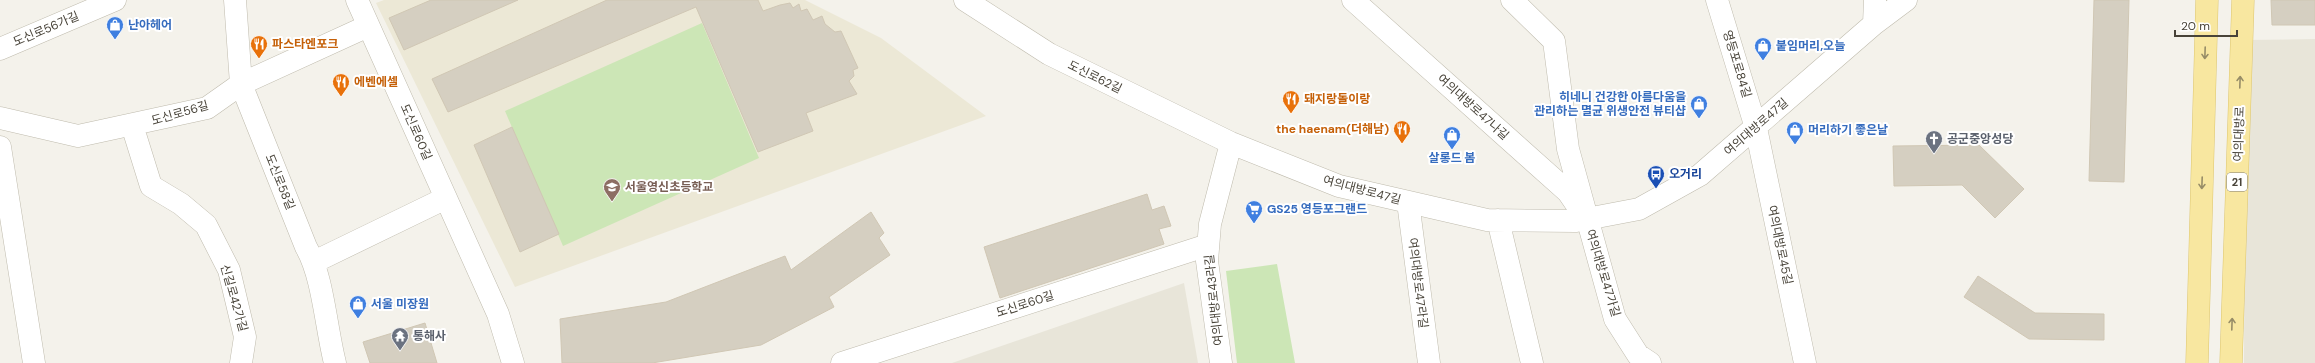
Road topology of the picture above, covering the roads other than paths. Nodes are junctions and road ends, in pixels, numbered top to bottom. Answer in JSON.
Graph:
{"nodes":[{"id":1,"x":115,"y":0,"type":"edge"},
{"id":2,"x":235,"y":0,"type":"edge"},
{"id":3,"x":357,"y":0,"type":"edge"},
{"id":4,"x":965,"y":0,"type":"edge"},
{"id":5,"x":1353,"y":0,"type":"edge"},
{"id":6,"x":1512,"y":0,"type":"edge"},
{"id":7,"x":1717,"y":0,"type":"edge"},
{"id":8,"x":1875,"y":0,"type":"edge"},
{"id":9,"x":1906,"y":0,"type":"edge"},
{"id":10,"x":2207,"y":0,"type":"edge"},
{"id":11,"x":2243,"y":0,"type":"edge"},
{"id":12,"x":1874,"y":24,"type":"junction"},
{"id":13,"x":368,"y":26,"type":"junction"},
{"id":14,"x":0,"y":49,"type":"edge"},
{"id":15,"x":241,"y":84,"type":"junction"},
{"id":16,"x":0,"y":118,"type":"edge"},
{"id":17,"x":132,"y":125,"type":"junction"},
{"id":18,"x":1756,"y":128,"type":"junction"},
{"id":19,"x":1231,"y":143,"type":"junction"},
{"id":20,"x":0,"y":147,"type":"edge"},
{"id":21,"x":446,"y":198,"type":"junction"},
{"id":22,"x":1408,"y":202,"type":"junction"},
{"id":23,"x":1587,"y":219,"type":"junction"},
{"id":24,"x":1498,"y":220,"type":"junction"},
{"id":25,"x":1208,"y":245,"type":"junction"},
{"id":26,"x":314,"y":262,"type":"junction"},
{"id":27,"x":34,"y":363,"type":"edge"},
{"id":28,"x":241,"y":363,"type":"edge"},
{"id":29,"x":335,"y":363,"type":"edge"},
{"id":30,"x":513,"y":363,"type":"edge"},
{"id":31,"x":842,"y":363,"type":"edge"},
{"id":32,"x":1221,"y":363,"type":"edge"},
{"id":33,"x":1429,"y":363,"type":"edge"},
{"id":34,"x":1532,"y":363,"type":"edge"},
{"id":35,"x":1650,"y":363,"type":"edge"},
{"id":36,"x":1805,"y":363,"type":"edge"},
{"id":37,"x":2197,"y":363,"type":"edge"},
{"id":38,"x":2231,"y":363,"type":"edge"}],
"edges":[{"from":1,"to":14,"type":"street","name":"도신로56가길"},
{"from":2,"to":15,"type":"street","name":"도신로58길"},
{"from":3,"to":13,"type":"street","name":"도신로60길"},
{"from":4,"to":19,"type":"street","name":"도신로62길"},
{"from":5,"to":23,"type":"street","name":"여의대방로47나길"},
{"from":6,"to":23,"type":"street"},
{"from":7,"to":18,"type":"street","name":"영등포로84길"},
{"from":8,"to":12,"type":"street"},
{"from":9,"to":12,"type":"street","name":"여의대방로47길"},
{"from":10,"to":37,"type":"main road","one_way":true},
{"from":38,"to":11,"type":"main road","name":"여의대방로","number":"21","one_way":true},
{"from":12,"to":18,"type":"street","name":"여의대방로47길"},
{"from":13,"to":15,"type":"street","name":"도신로56길"},
{"from":13,"to":21,"type":"street","name":"도신로60길"},
{"from":15,"to":17,"type":"street","name":"도신로56길"},
{"from":15,"to":26,"type":"street","name":"도신로58길"},
{"from":16,"to":17,"type":"street","name":"도신로56길"},
{"from":17,"to":28,"type":"street","name":"신길로42가길"},
{"from":18,"to":23,"type":"street","name":"여의대방로47길"},
{"from":18,"to":36,"type":"street","name":"여의대방로45길"},
{"from":19,"to":22,"type":"street","name":"여의대방로47길"},
{"from":19,"to":25,"type":"street","name":"여의대방로43라길"},
{"from":20,"to":27,"type":"street"},
{"from":21,"to":26,"type":"street"},
{"from":21,"to":30,"type":"street","name":"도신로60길"},
{"from":22,"to":24,"type":"street","name":"여의대방로47길"},
{"from":22,"to":33,"type":"street","name":"여의대방로47라길"},
{"from":23,"to":24,"type":"street","name":"여의대방로47길"},
{"from":23,"to":35,"type":"street","name":"여의대방로47가길"},
{"from":24,"to":34,"type":"street"},
{"from":25,"to":31,"type":"street","name":"도신로60길"},
{"from":25,"to":32,"type":"street","name":"여의대방로43라길"},
{"from":26,"to":29,"type":"street","name":"도신로58길"}]}
